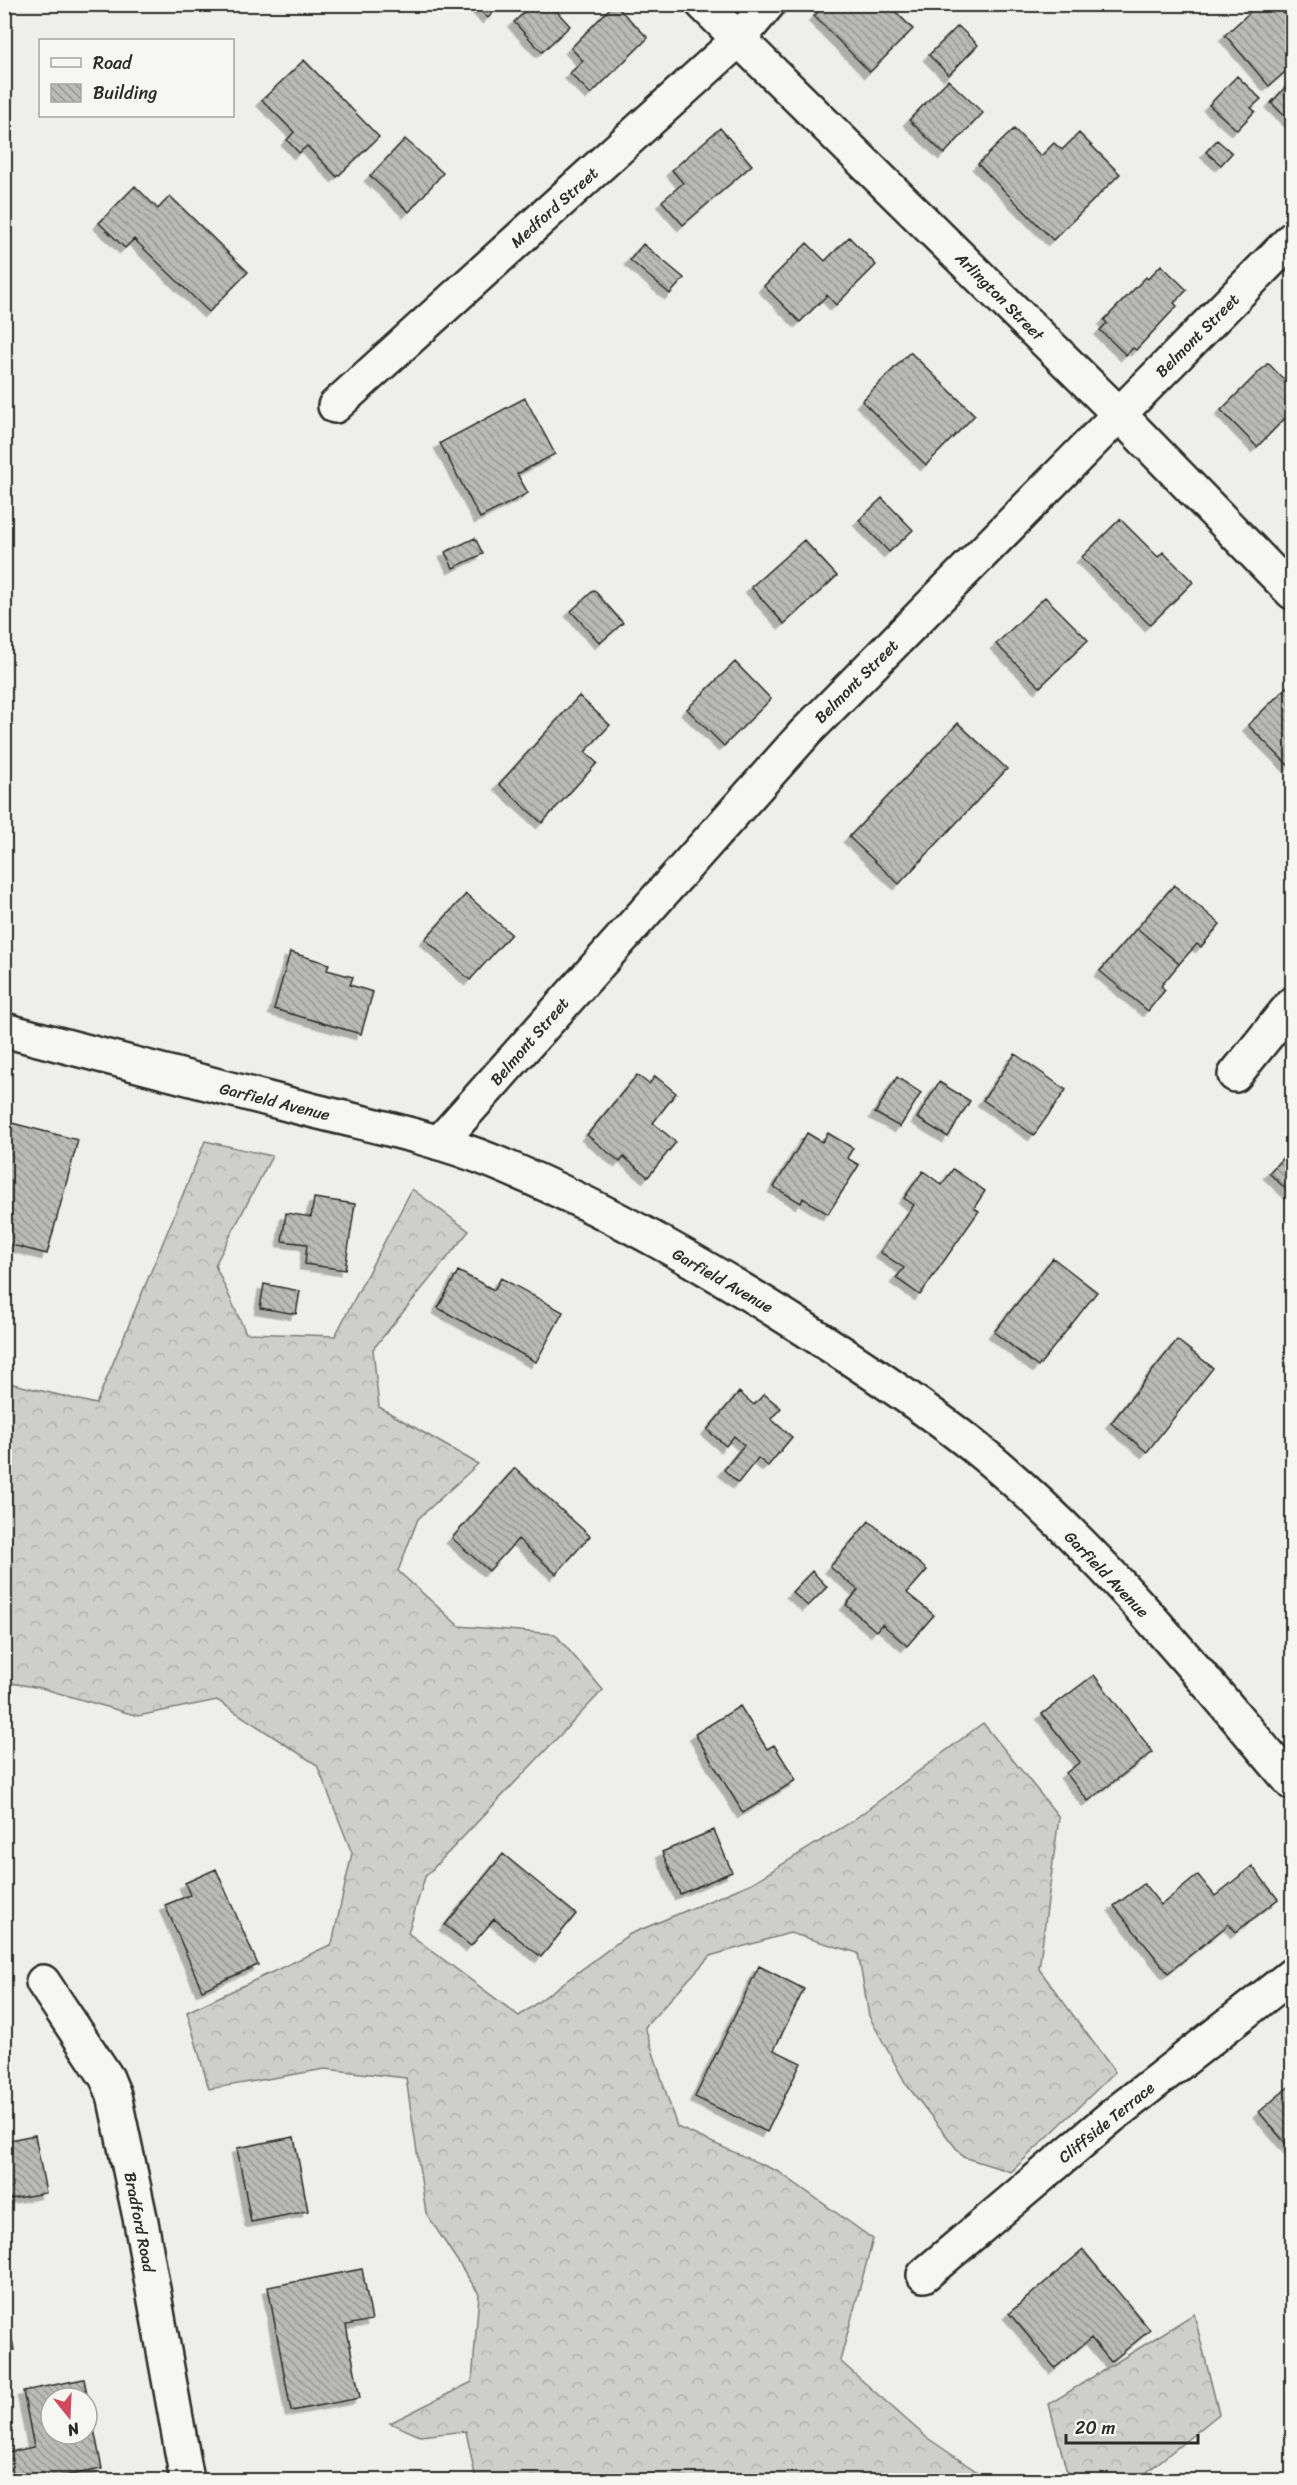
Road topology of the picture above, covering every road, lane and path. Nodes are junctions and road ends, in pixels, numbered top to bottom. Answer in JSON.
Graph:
{"nodes":[{"id":1,"x":703,"y":4,"type":"edge"},
{"id":2,"x":768,"y":4,"type":"edge"},
{"id":3,"x":738,"y":40,"type":"junction"},
{"id":4,"x":1293,"y":239,"type":"edge"},
{"id":5,"x":335,"y":406,"type":"dead end"},
{"id":6,"x":1119,"y":414,"type":"junction"},
{"id":7,"x":1293,"y":592,"type":"edge"},
{"id":8,"x":1293,"y":1004,"type":"edge"},
{"id":9,"x":4,"y":1030,"type":"edge"},
{"id":10,"x":1235,"y":1075,"type":"dead end"},
{"id":11,"x":439,"y":1143,"type":"junction"},
{"id":12,"x":1293,"y":1783,"type":"edge"},
{"id":13,"x":1293,"y":1975,"type":"edge"},
{"id":14,"x":43,"y":1982,"type":"dead end"},
{"id":15,"x":924,"y":2275,"type":"dead end"},
{"id":16,"x":187,"y":2481,"type":"edge"}],
"edges":[{"from":1,"to":3,"type":"street","name":"Arlington Street"},
{"from":2,"to":3,"type":"street","name":"Medford Street"},
{"from":3,"to":5,"type":"street","name":"Medford Street"},
{"from":3,"to":6,"type":"street","name":"Arlington Street"},
{"from":4,"to":6,"type":"street","name":"Belmont Street"},
{"from":6,"to":7,"type":"street","name":"Arlington Street"},
{"from":6,"to":11,"type":"street","name":"Belmont Street"},
{"from":8,"to":10,"type":"street"},
{"from":9,"to":11,"type":"street","name":"Garfield Avenue"},
{"from":11,"to":12,"type":"street","name":"Garfield Avenue"},
{"from":13,"to":15,"type":"street","name":"Cliffside Terrace"},
{"from":14,"to":16,"type":"street","name":"Bradford Road"}]}
